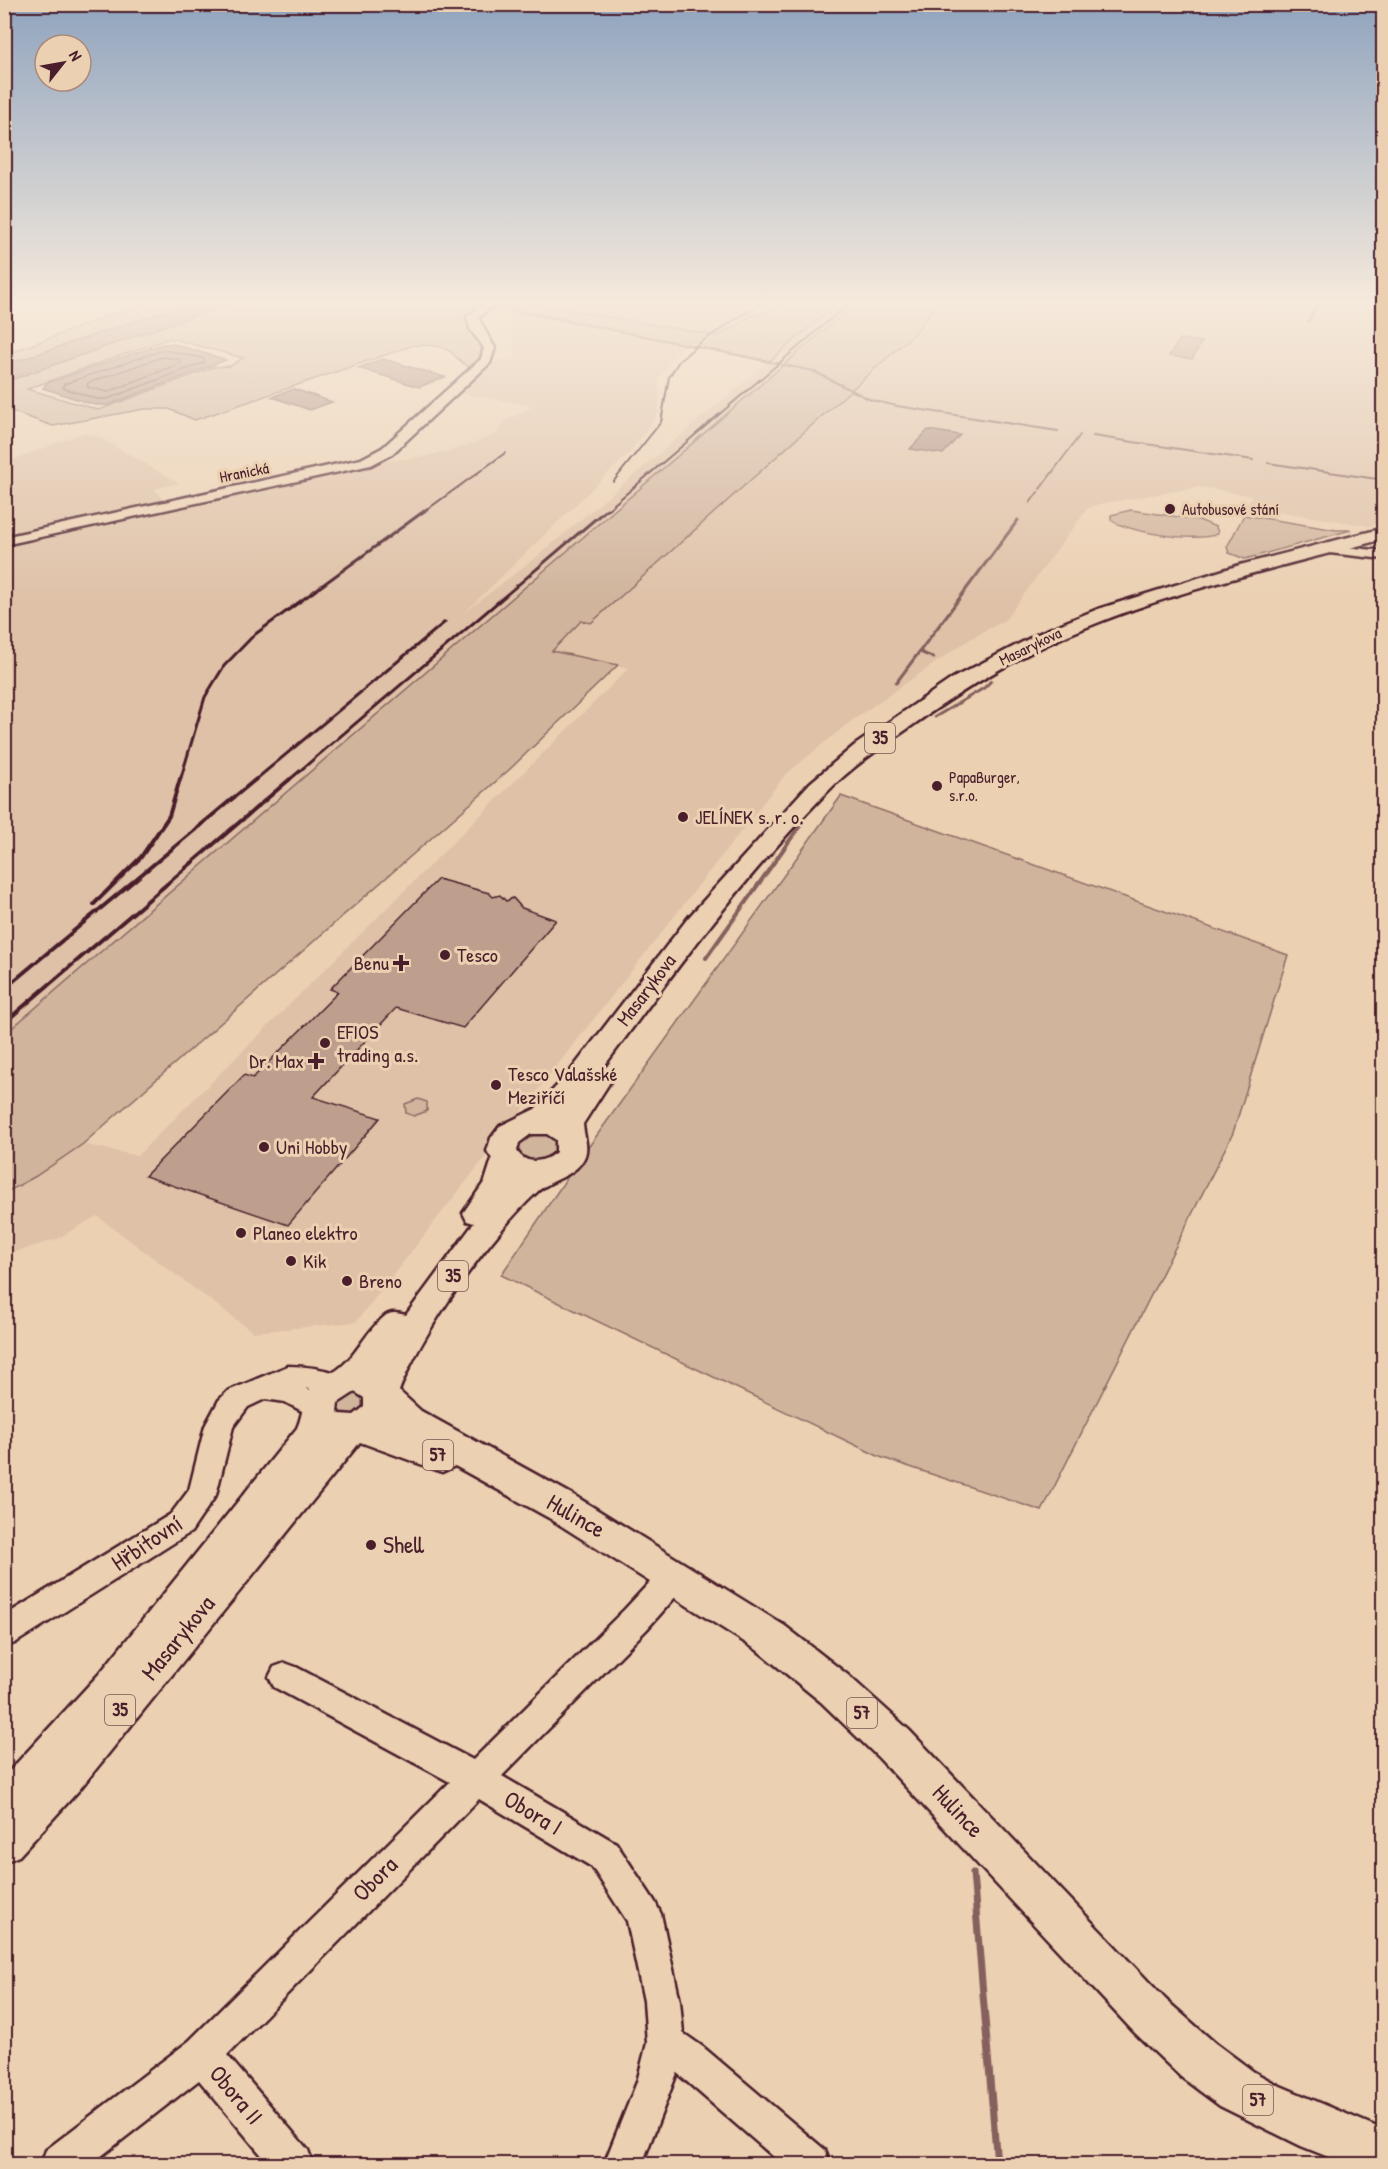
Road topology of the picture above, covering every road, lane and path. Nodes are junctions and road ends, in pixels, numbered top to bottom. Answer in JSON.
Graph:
{"nodes":[{"id":1,"x":440,"y":402,"type":"edge"},
{"id":2,"x":1383,"y":533,"type":"edge"},
{"id":3,"x":1359,"y":539,"type":"junction"},
{"id":4,"x":4,"y":541,"type":"edge"},
{"id":5,"x":1325,"y":549,"type":"junction"},
{"id":6,"x":1383,"y":553,"type":"edge"},
{"id":7,"x":758,"y":856,"type":"junction"},
{"id":8,"x":535,"y":1123,"type":"junction"},
{"id":9,"x":569,"y":1135,"type":"junction"},
{"id":10,"x":506,"y":1160,"type":"junction"},
{"id":11,"x":541,"y":1172,"type":"junction"},
{"id":12,"x":382,"y":1395,"type":"junction"},
{"id":13,"x":338,"y":1408,"type":"junction"},
{"id":14,"x":515,"y":1483,"type":"junction"},
{"id":15,"x":675,"y":1576,"type":"junction"},
{"id":16,"x":4,"y":1633,"type":"edge"},
{"id":17,"x":285,"y":1677,"type":"dead end"},
{"id":18,"x":475,"y":1778,"type":"junction"},
{"id":19,"x":4,"y":1808,"type":"edge"},
{"id":20,"x":4,"y":1840,"type":"edge"},
{"id":21,"x":665,"y":2043,"type":"junction"},
{"id":22,"x":202,"y":2054,"type":"junction"},
{"id":23,"x":1383,"y":2155,"type":"edge"},
{"id":24,"x":60,"y":2164,"type":"edge"},
{"id":25,"x":294,"y":2164,"type":"edge"},
{"id":26,"x":623,"y":2164,"type":"edge"},
{"id":27,"x":811,"y":2164,"type":"edge"}],
"edges":[{"from":1,"to":4,"type":"street","name":"Hranická"},
{"from":2,"to":3,"type":"main road","number":"35"},
{"from":3,"to":5,"type":"main road","name":"Masarykova","number":"35"},
{"from":3,"to":6,"type":"street"},
{"from":5,"to":6,"type":"street"},
{"from":5,"to":7,"type":"main road","name":"Masarykova","number":"35"},
{"from":7,"to":8,"type":"main road","name":"Masarykova","number":"35"},
{"from":7,"to":9,"type":"main road","name":"Masarykova","number":"35"},
{"from":8,"to":9,"type":"main road"},
{"from":8,"to":10,"type":"main road","name":"Masarykova","number":"35"},
{"from":9,"to":11,"type":"main road","name":"Masarykova","number":"35"},
{"from":10,"to":11,"type":"main road"},
{"from":10,"to":13,"type":"main road","name":"Masarykova","number":"35"},
{"from":11,"to":12,"type":"main road","name":"Masarykova","number":"35"},
{"from":12,"to":13,"type":"main road","number":"35"},
{"from":12,"to":14,"type":"main road","name":"Hulince","number":"57"},
{"from":13,"to":14,"type":"main road","name":"Hulince","number":"57"},
{"from":13,"to":16,"type":"street","name":"Hřbitovní"},
{"from":13,"to":19,"type":"main road","name":"Masarykova","number":"35"},
{"from":13,"to":20,"type":"main road","name":"Masarykova","number":"35"},
{"from":14,"to":15,"type":"main road","name":"Hulince","number":"57"},
{"from":15,"to":18,"type":"street","name":"Obora"},
{"from":15,"to":23,"type":"main road","name":"Hulince","number":"57"},
{"from":17,"to":18,"type":"street","name":"Obora I"},
{"from":18,"to":21,"type":"street","name":"Obora I"},
{"from":18,"to":22,"type":"street","name":"Obora"},
{"from":21,"to":26,"type":"street","name":"Obora I"},
{"from":21,"to":27,"type":"street"},
{"from":22,"to":24,"type":"street","name":"Obora"},
{"from":22,"to":25,"type":"street","name":"Obora II"}]}
